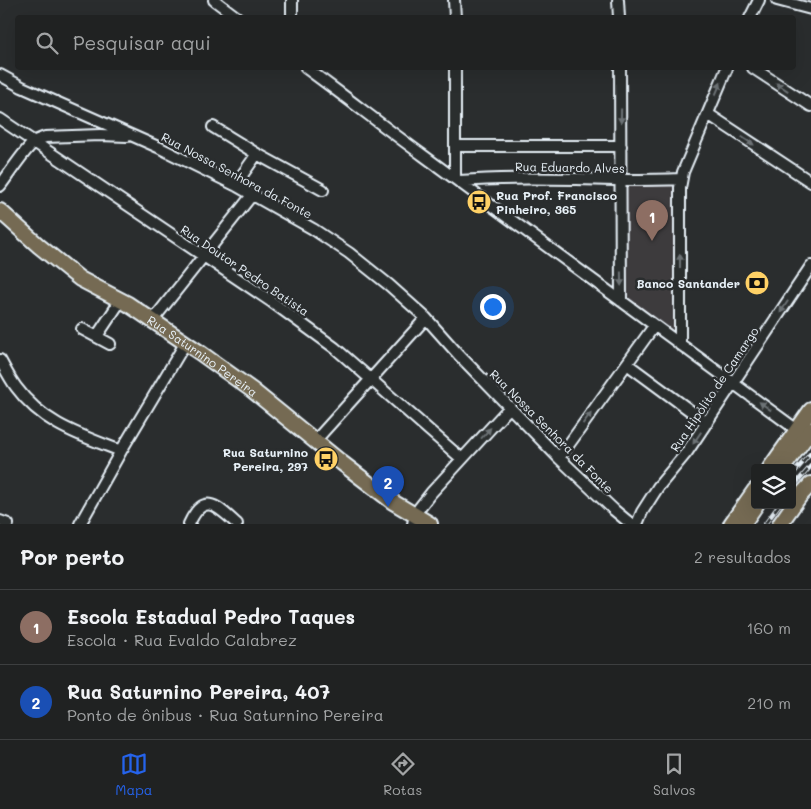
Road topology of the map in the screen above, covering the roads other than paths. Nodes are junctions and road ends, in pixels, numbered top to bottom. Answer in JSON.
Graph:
{"nodes":[{"id":1,"x":214,"y":0,"type":"edge"},
{"id":2,"x":292,"y":0,"type":"edge"},
{"id":3,"x":454,"y":0,"type":"edge"},
{"id":4,"x":618,"y":0,"type":"edge"},
{"id":5,"x":758,"y":0,"type":"edge"},
{"id":6,"x":777,"y":0,"type":"edge"},
{"id":7,"x":811,"y":9,"type":"edge"},
{"id":8,"x":234,"y":15,"type":"edge"},
{"id":9,"x":292,"y":15,"type":"edge"},
{"id":10,"x":454,"y":15,"type":"edge"},
{"id":11,"x":619,"y":15,"type":"edge"},
{"id":12,"x":751,"y":15,"type":"edge"},
{"id":13,"x":309,"y":70,"type":"edge"},
{"id":14,"x":455,"y":70,"type":"edge"},
{"id":15,"x":620,"y":70,"type":"edge"},
{"id":16,"x":727,"y":70,"type":"edge"},
{"id":17,"x":756,"y":70,"type":"edge"},
{"id":18,"x":0,"y":75,"type":"edge"},
{"id":19,"x":811,"y":106,"type":"edge"},
{"id":20,"x":708,"y":114,"type":"junction"},
{"id":21,"x":0,"y":119,"type":"edge"},
{"id":22,"x":213,"y":127,"type":"dead end"},
{"id":23,"x":133,"y":136,"type":"junction"},
{"id":24,"x":34,"y":143,"type":"junction"},
{"id":25,"x":455,"y":146,"type":"junction"},
{"id":26,"x":621,"y":146,"type":"junction"},
{"id":27,"x":257,"y":154,"type":"junction"},
{"id":28,"x":681,"y":179,"type":"junction"},
{"id":29,"x":457,"y":180,"type":"junction"},
{"id":30,"x":621,"y":180,"type":"junction"},
{"id":31,"x":811,"y":182,"type":"edge"},
{"id":32,"x":235,"y":185,"type":"junction"},
{"id":33,"x":0,"y":186,"type":"edge"},
{"id":34,"x":323,"y":190,"type":"dead end"},
{"id":35,"x":252,"y":195,"type":"junction"},
{"id":36,"x":0,"y":211,"type":"edge"},
{"id":37,"x":204,"y":257,"type":"junction"},
{"id":38,"x":811,"y":266,"type":"edge"},
{"id":39,"x":121,"y":300,"type":"junction"},
{"id":40,"x":622,"y":301,"type":"junction"},
{"id":41,"x":426,"y":318,"type":"junction"},
{"id":42,"x":153,"y":320,"type":"junction"},
{"id":43,"x":654,"y":326,"type":"junction"},
{"id":44,"x":82,"y":329,"type":"dead end"},
{"id":45,"x":97,"y":336,"type":"junction"},
{"id":46,"x":186,"y":342,"type":"junction"},
{"id":47,"x":110,"y":344,"type":"dead end"},
{"id":48,"x":680,"y":345,"type":"junction"},
{"id":49,"x":0,"y":360,"type":"edge"},
{"id":50,"x":627,"y":364,"type":"junction"},
{"id":51,"x":371,"y":379,"type":"junction"},
{"id":52,"x":733,"y":383,"type":"junction"},
{"id":53,"x":510,"y":407,"type":"junction"},
{"id":54,"x":811,"y":410,"type":"edge"},
{"id":55,"x":707,"y":423,"type":"junction"},
{"id":56,"x":804,"y":430,"type":"edge"},
{"id":57,"x":315,"y":441,"type":"junction"},
{"id":58,"x":121,"y":451,"type":"junction"},
{"id":59,"x":559,"y":458,"type":"junction"},
{"id":60,"x":462,"y":459,"type":"junction"},
{"id":61,"x":774,"y":464,"type":"edge"},
{"id":62,"x":785,"y":464,"type":"edge"},
{"id":63,"x":811,"y":484,"type":"edge"},
{"id":64,"x":751,"y":496,"type":"edge"},
{"id":65,"x":753,"y":509,"type":"edge"},
{"id":66,"x":0,"y":521,"type":"edge"},
{"id":67,"x":415,"y":521,"type":"edge"},
{"id":68,"x":8,"y":524,"type":"edge"},
{"id":69,"x":80,"y":524,"type":"edge"},
{"id":70,"x":189,"y":524,"type":"edge"},
{"id":71,"x":237,"y":524,"type":"edge"},
{"id":72,"x":430,"y":524,"type":"edge"},
{"id":73,"x":631,"y":524,"type":"edge"},
{"id":74,"x":637,"y":524,"type":"edge"},
{"id":75,"x":731,"y":524,"type":"edge"},
{"id":76,"x":743,"y":524,"type":"edge"},
{"id":77,"x":780,"y":524,"type":"edge"}],
"edges":[{"from":1,"to":8,"type":"street"},
{"from":2,"to":9,"type":"street"},
{"from":3,"to":10,"type":"street"},
{"from":4,"to":11,"type":"street"},
{"from":5,"to":12,"type":"street"},
{"from":6,"to":7,"type":"street"},
{"from":13,"to":29,"type":"street"},
{"from":14,"to":25,"type":"street"},
{"from":15,"to":26,"type":"street","one_way":true},
{"from":20,"to":16,"type":"street","one_way":true},
{"from":19,"to":17,"type":"street","one_way":true},
{"from":18,"to":23,"type":"street","name":"Rua Nossa Senhora da Fonte"},
{"from":20,"to":28,"type":"street"},
{"from":20,"to":31,"type":"street","one_way":true},
{"from":21,"to":24,"type":"street","name":"Rua Doutor Pedro Batista"},
{"from":22,"to":27,"type":"street"},
{"from":23,"to":24,"type":"street"},
{"from":23,"to":32,"type":"street","name":"Rua Nossa Senhora da Fonte"},
{"from":24,"to":33,"type":"street"},
{"from":24,"to":37,"type":"street","name":"Rua Doutor Pedro Batista"},
{"from":25,"to":26,"type":"street"},
{"from":25,"to":29,"type":"street"},
{"from":26,"to":30,"type":"street"},
{"from":27,"to":32,"type":"street"},
{"from":27,"to":34,"type":"street"},
{"from":28,"to":30,"type":"street","name":"Rua Eduardo Alves"},
{"from":48,"to":28,"type":"street","one_way":true},
{"from":29,"to":30,"type":"street","name":"Rua Eduardo Alves"},
{"from":29,"to":40,"type":"street"},
{"from":30,"to":40,"type":"street","one_way":true},
{"from":32,"to":35,"type":"street","name":"Rua Nossa Senhora da Fonte"},
{"from":35,"to":37,"type":"street"},
{"from":35,"to":41,"type":"street","name":"Rua Nossa Senhora da Fonte"},
{"from":36,"to":39,"type":"main road","name":"Rua Saturnino Pereira"},
{"from":37,"to":42,"type":"street"},
{"from":37,"to":51,"type":"street","name":"Rua Doutor Pedro Batista"},
{"from":38,"to":52,"type":"street","name":"Rua Hipólito de Camargo","one_way":true},
{"from":39,"to":42,"type":"main road","name":"Rua Saturnino Pereira"},
{"from":39,"to":45,"type":"street"},
{"from":40,"to":43,"type":"street"},
{"from":41,"to":51,"type":"street"},
{"from":41,"to":53,"type":"street","name":"Rua Nossa Senhora da Fonte"},
{"from":42,"to":46,"type":"main road","name":"Rua Saturnino Pereira"},
{"from":43,"to":48,"type":"street"},
{"from":43,"to":50,"type":"street"},
{"from":44,"to":45,"type":"street"},
{"from":45,"to":47,"type":"street"},
{"from":46,"to":57,"type":"main road","name":"Rua Saturnino Pereira"},
{"from":46,"to":58,"type":"street"},
{"from":48,"to":52,"type":"street"},
{"from":49,"to":58,"type":"street"},
{"from":50,"to":55,"type":"street"},
{"from":59,"to":50,"type":"street","one_way":true},
{"from":51,"to":57,"type":"street"},
{"from":51,"to":60,"type":"street","name":"Rua Doutor Pedro Batista"},
{"from":52,"to":55,"type":"street","name":"Rua Hipólito de Camargo"},
{"from":56,"to":52,"type":"street","one_way":true},
{"from":53,"to":59,"type":"street","name":"Rua Nossa Senhora da Fonte"},
{"from":60,"to":53,"type":"street","one_way":true},
{"from":54,"to":56,"type":"main road"},
{"from":55,"to":74,"type":"street","name":"Rua Hipólito de Camargo","one_way":true},
{"from":56,"to":61,"type":"main road"},
{"from":56,"to":62,"type":"main road"},
{"from":57,"to":67,"type":"main road","name":"Rua Saturnino Pereira"},
{"from":58,"to":69,"type":"street"},
{"from":59,"to":73,"type":"street","name":"Rua Nossa Senhora da Fonte"},
{"from":60,"to":67,"type":"street"},
{"from":63,"to":77,"type":"main road"},
{"from":64,"to":75,"type":"main road"},
{"from":65,"to":76,"type":"main road"},
{"from":66,"to":68,"type":"street"},
{"from":67,"to":72,"type":"main road","name":"Rua Saturnino Pereira"},
{"from":70,"to":71,"type":"street"}]}
